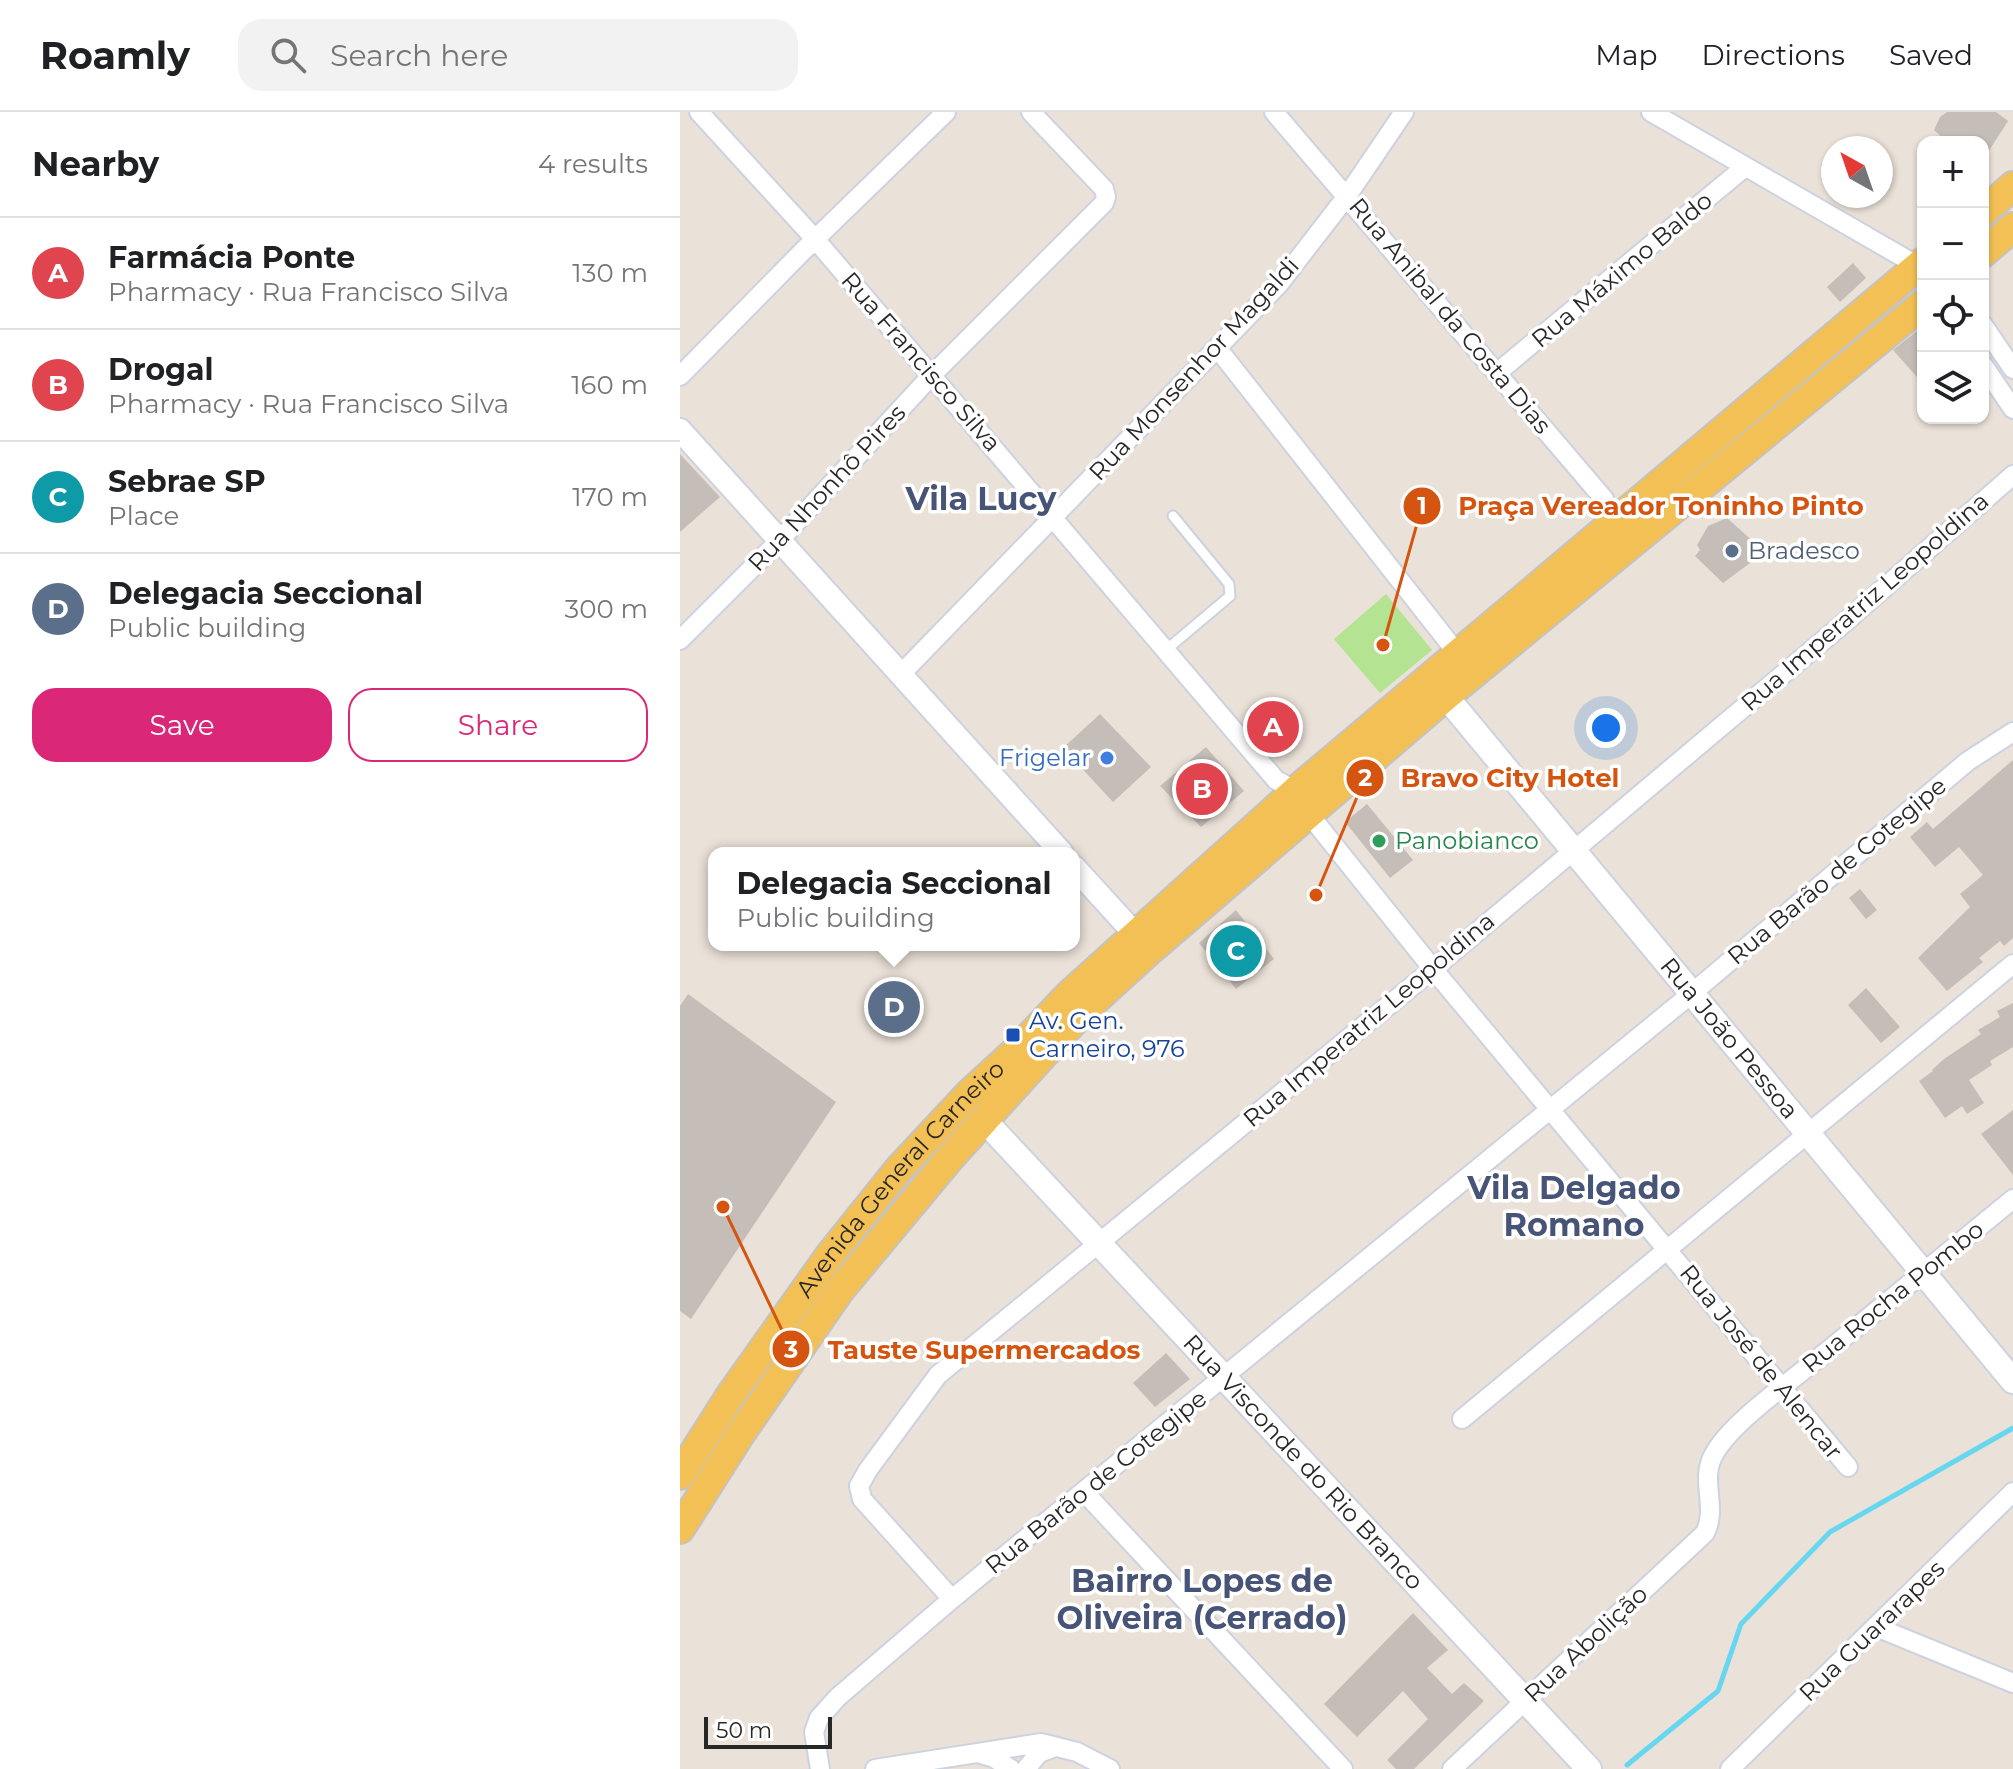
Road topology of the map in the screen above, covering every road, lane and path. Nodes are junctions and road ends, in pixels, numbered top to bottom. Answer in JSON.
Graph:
{"nodes":[{"id":1,"x":699,"y":112,"type":"edge"},
{"id":2,"x":946,"y":112,"type":"edge"},
{"id":3,"x":1031,"y":112,"type":"edge"},
{"id":4,"x":1274,"y":112,"type":"edge"},
{"id":5,"x":1404,"y":112,"type":"edge"},
{"id":6,"x":1651,"y":112,"type":"edge"},
{"id":7,"x":1745,"y":167,"type":"junction"},
{"id":8,"x":2013,"y":186,"type":"edge"},
{"id":9,"x":1347,"y":196,"type":"junction"},
{"id":10,"x":1988,"y":208,"type":"edge"},
{"id":11,"x":2013,"y":227,"type":"edge"},
{"id":12,"x":815,"y":239,"type":"junction"},
{"id":13,"x":1989,"y":248,"type":"edge"},
{"id":14,"x":1917,"y":262,"type":"edge"},
{"id":15,"x":1917,"y":267,"type":"edge"},
{"id":16,"x":1917,"y":309,"type":"edge"},
{"id":17,"x":1989,"y":334,"type":"edge"},
{"id":18,"x":1218,"y":349,"type":"junction"},
{"id":19,"x":2013,"y":369,"type":"edge"},
{"id":20,"x":1498,"y":372,"type":"junction"},
{"id":21,"x":1989,"y":374,"type":"edge"},
{"id":22,"x":680,"y":376,"type":"edge"},
{"id":23,"x":931,"y":376,"type":"junction"},
{"id":24,"x":2013,"y":409,"type":"edge"},
{"id":25,"x":680,"y":430,"type":"edge"},
{"id":26,"x":2013,"y":475,"type":"edge"},
{"id":27,"x":1173,"y":516,"type":"dead end"},
{"id":28,"x":1054,"y":517,"type":"junction"},
{"id":29,"x":1606,"y":528,"type":"junction"},
{"id":30,"x":779,"y":541,"type":"junction"},
{"id":31,"x":680,"y":640,"type":"edge"},
{"id":32,"x":1166,"y":650,"type":"junction"},
{"id":33,"x":1457,"y":653,"type":"junction"},
{"id":34,"x":901,"y":674,"type":"junction"},
{"id":35,"x":1411,"y":692,"type":"junction"},
{"id":36,"x":1446,"y":696,"type":"junction"},
{"id":37,"x":2013,"y":732,"type":"edge"},
{"id":38,"x":1304,"y":800,"type":"junction"},
{"id":39,"x":1057,"y":847,"type":"edge"},
{"id":40,"x":1574,"y":850,"type":"junction"},
{"id":41,"x":1080,"y":874,"type":"edge"},
{"id":42,"x":1142,"y":942,"type":"junction"},
{"id":43,"x":2013,"y":964,"type":"edge"},
{"id":44,"x":1433,"y":969,"type":"junction"},
{"id":45,"x":1692,"y":993,"type":"junction"},
{"id":46,"x":1551,"y":1109,"type":"junction"},
{"id":47,"x":984,"y":1120,"type":"junction"},
{"id":48,"x":1808,"y":1134,"type":"junction"},
{"id":49,"x":2013,"y":1199,"type":"edge"},
{"id":50,"x":1099,"y":1242,"type":"junction"},
{"id":51,"x":1667,"y":1248,"type":"junction"},
{"id":52,"x":1924,"y":1272,"type":"junction"},
{"id":53,"x":1225,"y":1377,"type":"junction"},
{"id":54,"x":2013,"y":1381,"type":"edge"},
{"id":55,"x":1782,"y":1388,"type":"junction"},
{"id":56,"x":1462,"y":1419,"type":"dead end"},
{"id":57,"x":1848,"y":1467,"type":"dead end"},
{"id":58,"x":680,"y":1475,"type":"edge"},
{"id":59,"x":2013,"y":1492,"type":"edge"},
{"id":60,"x":1085,"y":1493,"type":"junction"},
{"id":61,"x":1711,"y":1513,"type":"joint"},
{"id":62,"x":680,"y":1529,"type":"edge"},
{"id":63,"x":952,"y":1599,"type":"junction"},
{"id":64,"x":1876,"y":1627,"type":"junction"},
{"id":65,"x":2013,"y":1683,"type":"edge"},
{"id":66,"x":1525,"y":1699,"type":"junction"},
{"id":67,"x":1061,"y":1747,"type":"junction"},
{"id":68,"x":976,"y":1753,"type":"junction"},
{"id":69,"x":820,"y":1769,"type":"edge"},
{"id":70,"x":875,"y":1769,"type":"edge"},
{"id":71,"x":1011,"y":1769,"type":"edge"},
{"id":72,"x":1026,"y":1769,"type":"edge"},
{"id":73,"x":1110,"y":1769,"type":"edge"},
{"id":74,"x":1343,"y":1769,"type":"edge"},
{"id":75,"x":1452,"y":1769,"type":"edge"},
{"id":76,"x":1589,"y":1769,"type":"edge"},
{"id":77,"x":1730,"y":1769,"type":"edge"}],
"edges":[{"from":1,"to":12,"type":"street","name":"Rua Francisco Silva"},
{"from":2,"to":12,"type":"street"},
{"from":3,"to":23,"type":"street","name":"Rua Nhonhô Pires"},
{"from":4,"to":9,"type":"street","name":"Rua Anibal da Costa Dias"},
{"from":5,"to":9,"type":"street","name":"Rua Monsenhor Magaldi"},
{"from":6,"to":7,"type":"street"},
{"from":7,"to":14,"type":"street"},
{"from":7,"to":20,"type":"street","name":"Rua Máximo Baldo"},
{"from":8,"to":10,"type":"main road"},
{"from":9,"to":18,"type":"street","name":"Rua Monsenhor Magaldi"},
{"from":9,"to":20,"type":"street","name":"Rua Anibal da Costa Dias"},
{"from":11,"to":13,"type":"main road"},
{"from":12,"to":22,"type":"street"},
{"from":12,"to":23,"type":"street","name":"Rua Francisco Silva"},
{"from":15,"to":29,"type":"main road","name":"Avenida General Carneiro"},
{"from":16,"to":36,"type":"main road","name":"Avenida General Carneiro"},
{"from":17,"to":19,"type":"street"},
{"from":18,"to":28,"type":"street","name":"Rua Monsenhor Magaldi"},
{"from":18,"to":33,"type":"street"},
{"from":20,"to":29,"type":"street","name":"Rua Anibal da Costa Dias"},
{"from":21,"to":24,"type":"street"},
{"from":23,"to":28,"type":"street","name":"Rua Francisco Silva"},
{"from":23,"to":30,"type":"street","name":"Rua Nhonhô Pires"},
{"from":25,"to":30,"type":"street"},
{"from":26,"to":40,"type":"street","name":"Rua Imperatriz Leopoldina"},
{"from":27,"to":32,"type":"lane"},
{"from":28,"to":32,"type":"street","name":"Rua Francisco Silva"},
{"from":28,"to":34,"type":"street","name":"Rua Monsenhor Magaldi"},
{"from":29,"to":33,"type":"main road","name":"Avenida General Carneiro"},
{"from":30,"to":31,"type":"street","name":"Rua Nhonhô Pires"},
{"from":30,"to":34,"type":"street"},
{"from":32,"to":38,"type":"street","name":"Rua Francisco Silva"},
{"from":33,"to":35,"type":"main road","name":"Avenida General Carneiro"},
{"from":34,"to":39,"type":"street"},
{"from":35,"to":36,"type":"main road"},
{"from":35,"to":38,"type":"main road","name":"Avenida General Carneiro"},
{"from":36,"to":38,"type":"main road","name":"Avenida General Carneiro"},
{"from":36,"to":40,"type":"main road","name":"Rua João Pessoa"},
{"from":37,"to":45,"type":"street","name":"Rua Barão de Cotegipe"},
{"from":38,"to":42,"type":"main road","name":"Avenida General Carneiro"},
{"from":38,"to":44,"type":"street","name":"Rua José de Alencar"},
{"from":40,"to":44,"type":"street","name":"Rua Imperatriz Leopoldina"},
{"from":40,"to":45,"type":"main road","name":"Rua João Pessoa"},
{"from":41,"to":42,"type":"street"},
{"from":42,"to":47,"type":"main road","name":"Avenida General Carneiro"},
{"from":42,"to":58,"type":"main road","name":"Avenida General Carneiro"},
{"from":43,"to":48,"type":"street"},
{"from":44,"to":46,"type":"street","name":"Rua José de Alencar"},
{"from":44,"to":50,"type":"street","name":"Rua Imperatriz Leopoldina"},
{"from":45,"to":46,"type":"street","name":"Rua Barão de Cotegipe"},
{"from":45,"to":48,"type":"main road","name":"Rua João Pessoa"},
{"from":46,"to":51,"type":"street","name":"Rua José de Alencar"},
{"from":46,"to":53,"type":"street","name":"Rua Barão de Cotegipe"},
{"from":47,"to":50,"type":"main road","name":"Rua Visconde do Rio Branco"},
{"from":47,"to":62,"type":"main road","name":"Avenida General Carneiro"},
{"from":48,"to":51,"type":"street"},
{"from":48,"to":52,"type":"main road","name":"Rua João Pessoa"},
{"from":49,"to":52,"type":"street","name":"Rua Rocha Pombo"},
{"from":50,"to":53,"type":"main road","name":"Rua Visconde do Rio Branco"},
{"from":50,"to":63,"type":"street","name":"Rua Imperatriz Leopoldina"},
{"from":51,"to":55,"type":"street","name":"Rua José de Alencar"},
{"from":51,"to":56,"type":"street"},
{"from":52,"to":54,"type":"main road","name":"Rua João Pessoa"},
{"from":52,"to":55,"type":"street","name":"Rua Rocha Pombo"},
{"from":53,"to":60,"type":"street","name":"Rua Barão de Cotegipe"},
{"from":53,"to":66,"type":"main road","name":"Rua Visconde do Rio Branco"},
{"from":55,"to":57,"type":"street","name":"Rua José de Alencar"},
{"from":55,"to":61,"type":"street","name":"Rua Rocha Pombo"},
{"from":59,"to":64,"type":"street","name":"Rua Guararapes"},
{"from":60,"to":63,"type":"street","name":"Rua Barão de Cotegipe"},
{"from":60,"to":74,"type":"street"},
{"from":61,"to":66,"type":"street","name":"Rua Abolição"},
{"from":63,"to":69,"type":"street","name":"Rua Barão de Cotegipe"},
{"from":64,"to":65,"type":"street"},
{"from":64,"to":77,"type":"street","name":"Rua Guararapes"},
{"from":66,"to":75,"type":"street","name":"Rua Abolição"},
{"from":66,"to":76,"type":"main road","name":"Rua Visconde do Rio Branco"},
{"from":67,"to":68,"type":"street"},
{"from":67,"to":72,"type":"street"},
{"from":67,"to":73,"type":"street"},
{"from":68,"to":70,"type":"street"},
{"from":68,"to":71,"type":"street"}]}
